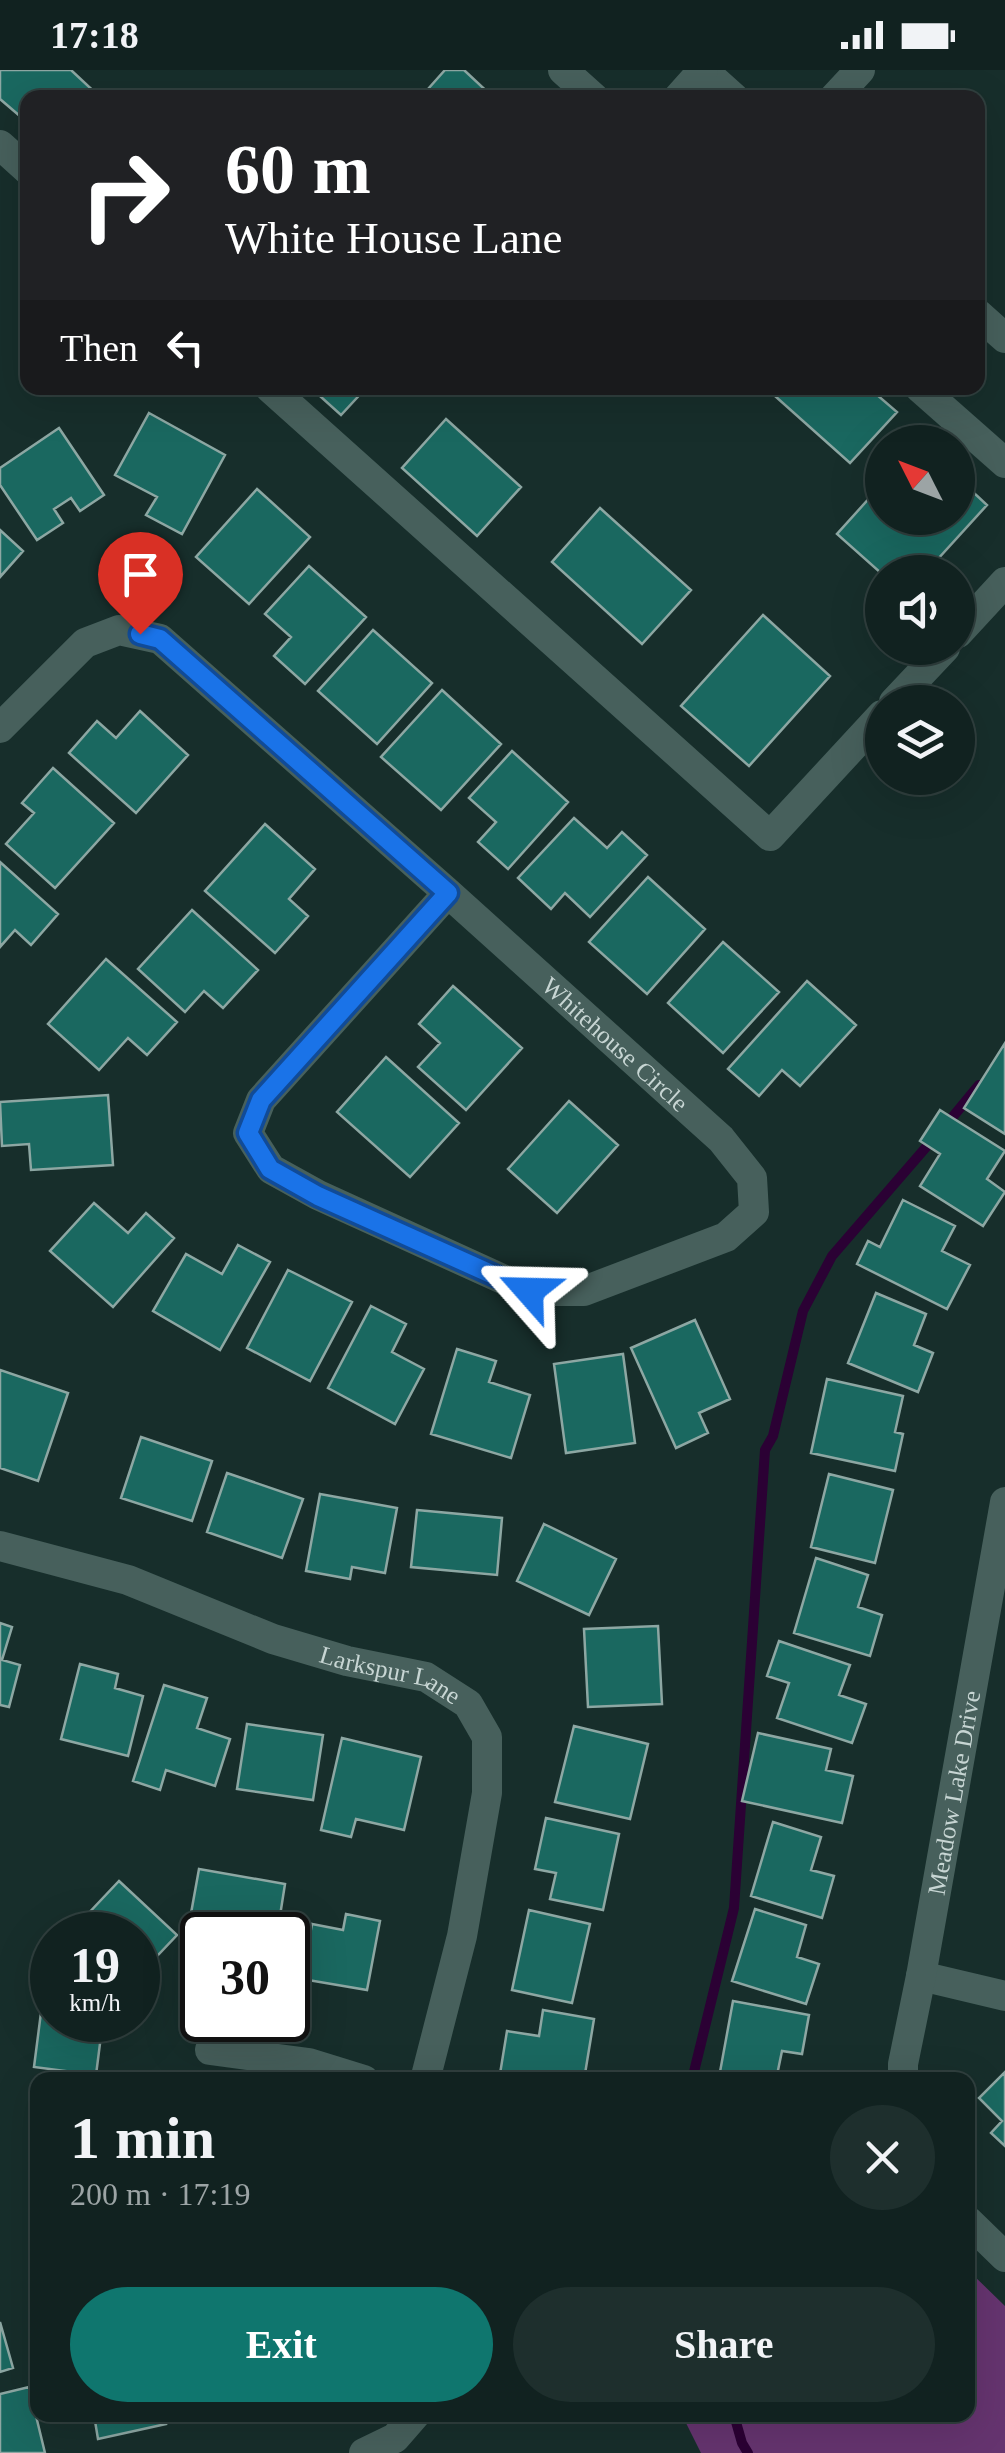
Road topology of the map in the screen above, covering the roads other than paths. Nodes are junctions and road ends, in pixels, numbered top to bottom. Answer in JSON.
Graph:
{"nodes":[{"id":1,"x":563,"y":70,"type":"edge"},
{"id":2,"x":703,"y":70,"type":"edge"},
{"id":3,"x":860,"y":70,"type":"edge"},
{"id":4,"x":585,"y":90,"type":"edge"},
{"id":5,"x":685,"y":90,"type":"edge"},
{"id":6,"x":725,"y":90,"type":"edge"},
{"id":7,"x":841,"y":90,"type":"edge"},
{"id":8,"x":0,"y":145,"type":"edge"},
{"id":9,"x":20,"y":163,"type":"edge"},
{"id":10,"x":985,"y":320,"type":"edge"},
{"id":11,"x":1005,"y":338,"type":"edge"},
{"id":12,"x":278,"y":395,"type":"edge"},
{"id":13,"x":928,"y":395,"type":"edge"},
{"id":14,"x":1005,"y":464,"type":"edge"},
{"id":15,"x":1005,"y":582,"type":"edge"},
{"id":16,"x":975,"y":615,"type":"edge"},
{"id":17,"x":928,"y":665,"type":"edge"},
{"id":18,"x":910,"y":685,"type":"edge"},
{"id":19,"x":0,"y":728,"type":"edge"},
{"id":20,"x":865,"y":733,"type":"edge"},
{"id":21,"x":448,"y":893,"type":"junction"},
{"id":22,"x":1005,"y":1502,"type":"edge"},
{"id":23,"x":0,"y":1546,"type":"edge"},
{"id":24,"x":921,"y":1976,"type":"junction"},
{"id":25,"x":1005,"y":1996,"type":"edge"},
{"id":26,"x":210,"y":2050,"type":"dead end"},
{"id":27,"x":338,"y":2072,"type":"edge"},
{"id":28,"x":427,"y":2072,"type":"edge"},
{"id":29,"x":903,"y":2072,"type":"edge"},
{"id":30,"x":975,"y":2228,"type":"edge"},
{"id":31,"x":1005,"y":2257,"type":"edge"},
{"id":32,"x":409,"y":2422,"type":"edge"},
{"id":33,"x":364,"y":2453,"type":"edge"}],
"edges":[{"from":1,"to":4,"type":"street"},
{"from":2,"to":5,"type":"street"},
{"from":2,"to":6,"type":"street"},
{"from":3,"to":7,"type":"street"},
{"from":8,"to":9,"type":"street"},
{"from":10,"to":11,"type":"street"},
{"from":12,"to":20,"type":"street"},
{"from":13,"to":14,"type":"street"},
{"from":15,"to":16,"type":"street"},
{"from":17,"to":18,"type":"street"},
{"from":19,"to":21,"type":"street","name":"Whitehouse Circle"},
{"from":21,"to":21,"type":"street","name":"Whitehouse Circle"},
{"from":22,"to":24,"type":"street","name":"Meadow Lake Drive"},
{"from":23,"to":28,"type":"street","name":"Larkspur Lane"},
{"from":24,"to":25,"type":"street"},
{"from":24,"to":29,"type":"street","name":"Meadow Lake Drive"},
{"from":26,"to":27,"type":"street"},
{"from":30,"to":31,"type":"street"},
{"from":32,"to":33,"type":"street"}]}
